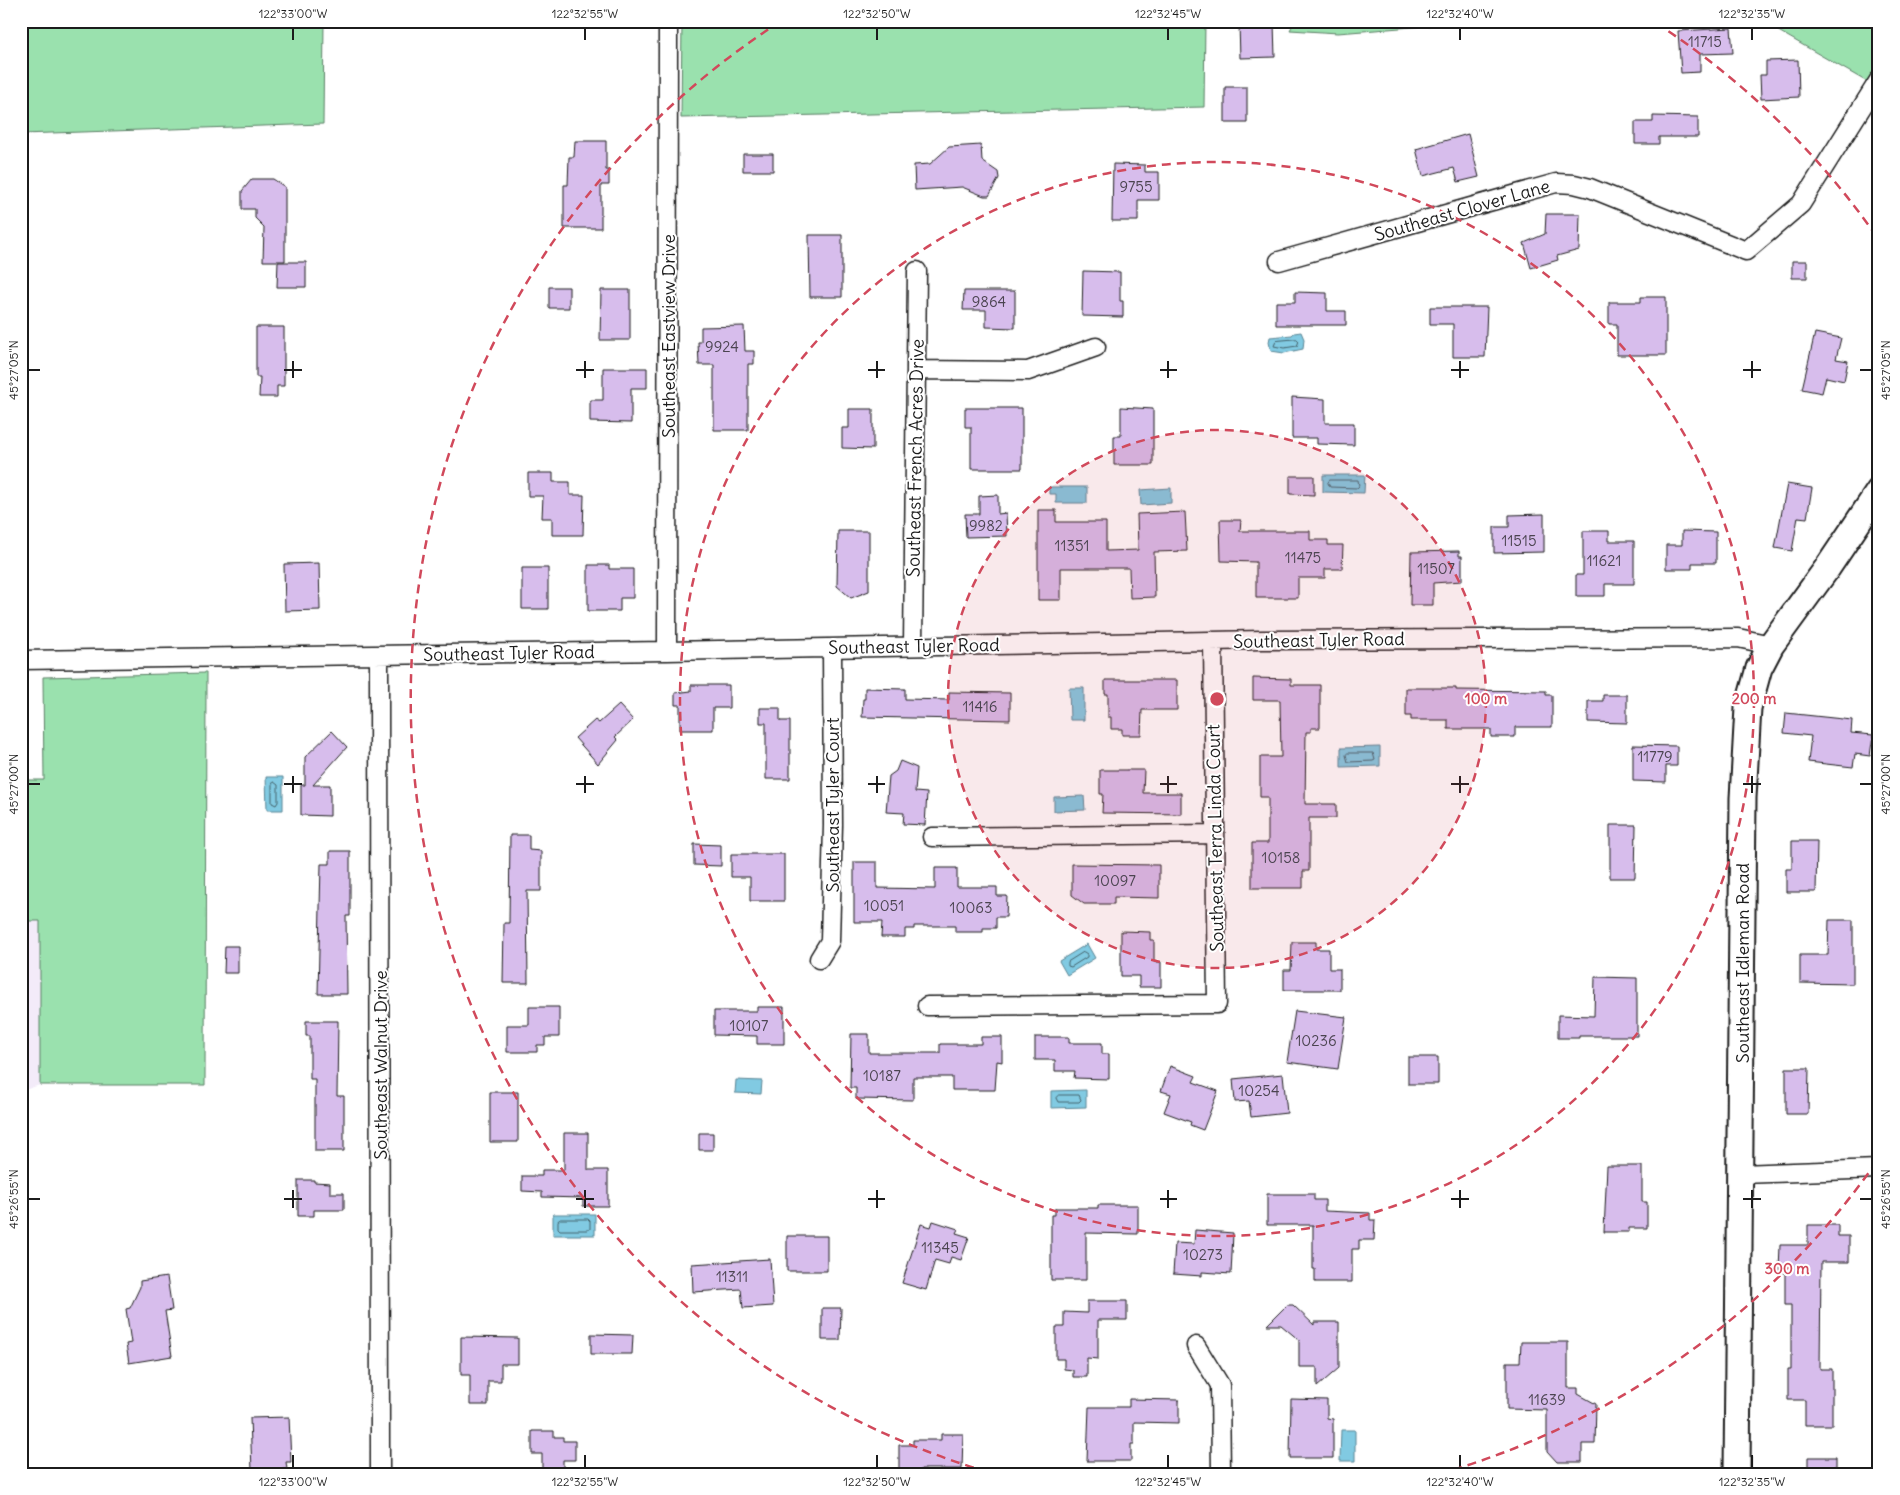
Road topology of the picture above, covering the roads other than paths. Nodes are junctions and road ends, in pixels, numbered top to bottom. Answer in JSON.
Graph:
{"nodes":[{"id":1,"x":668,"y":21,"type":"edge"},
{"id":2,"x":1879,"y":80,"type":"edge"},
{"id":3,"x":1279,"y":261,"type":"dead end"},
{"id":4,"x":916,"y":271,"type":"dead end"},
{"id":5,"x":1096,"y":347,"type":"dead end"},
{"id":6,"x":916,"y":370,"type":"junction"},
{"id":7,"x":1879,"y":491,"type":"edge"},
{"id":8,"x":1213,"y":642,"type":"junction"},
{"id":9,"x":913,"y":646,"type":"junction"},
{"id":10,"x":1771,"y":646,"type":"junction"},
{"id":11,"x":832,"y":648,"type":"junction"},
{"id":12,"x":667,"y":651,"type":"junction"},
{"id":13,"x":379,"y":655,"type":"junction"},
{"id":14,"x":21,"y":660,"type":"edge"},
{"id":15,"x":1215,"y":834,"type":"junction"},
{"id":16,"x":932,"y":837,"type":"dead end"},
{"id":17,"x":819,"y":959,"type":"dead end"},
{"id":18,"x":928,"y":1006,"type":"dead end"},
{"id":19,"x":1879,"y":1168,"type":"edge"},
{"id":20,"x":1741,"y":1174,"type":"junction"},
{"id":21,"x":1196,"y":1346,"type":"dead end"},
{"id":22,"x":380,"y":1474,"type":"edge"},
{"id":23,"x":1221,"y":1474,"type":"edge"},
{"id":24,"x":1738,"y":1474,"type":"edge"}],
"edges":[{"from":1,"to":12,"type":"street","name":"Southeast Eastview Drive"},
{"from":2,"to":3,"type":"street","name":"Southeast Clover Lane"},
{"from":4,"to":6,"type":"street","name":"Southeast French Acres Drive"},
{"from":5,"to":6,"type":"street"},
{"from":6,"to":9,"type":"street","name":"Southeast French Acres Drive"},
{"from":7,"to":10,"type":"main road","name":"Southeast Idleman Road"},
{"from":8,"to":9,"type":"street","name":"Southeast Tyler Road"},
{"from":8,"to":10,"type":"street","name":"Southeast Tyler Road"},
{"from":8,"to":15,"type":"street","name":"Southeast Terra Linda Court"},
{"from":9,"to":11,"type":"street","name":"Southeast Tyler Road"},
{"from":10,"to":20,"type":"main road","name":"Southeast Idleman Road"},
{"from":11,"to":12,"type":"street","name":"Southeast Tyler Road"},
{"from":11,"to":17,"type":"street","name":"Southeast Tyler Court"},
{"from":12,"to":13,"type":"street","name":"Southeast Tyler Road"},
{"from":13,"to":14,"type":"street","name":"Southeast Tyler Road"},
{"from":13,"to":22,"type":"street","name":"Southeast Walnut Drive"},
{"from":15,"to":16,"type":"street"},
{"from":15,"to":18,"type":"street","name":"Southeast Terra Linda Court"},
{"from":19,"to":20,"type":"street"},
{"from":20,"to":24,"type":"main road","name":"Southeast Idleman Road"},
{"from":21,"to":23,"type":"street"}]}
